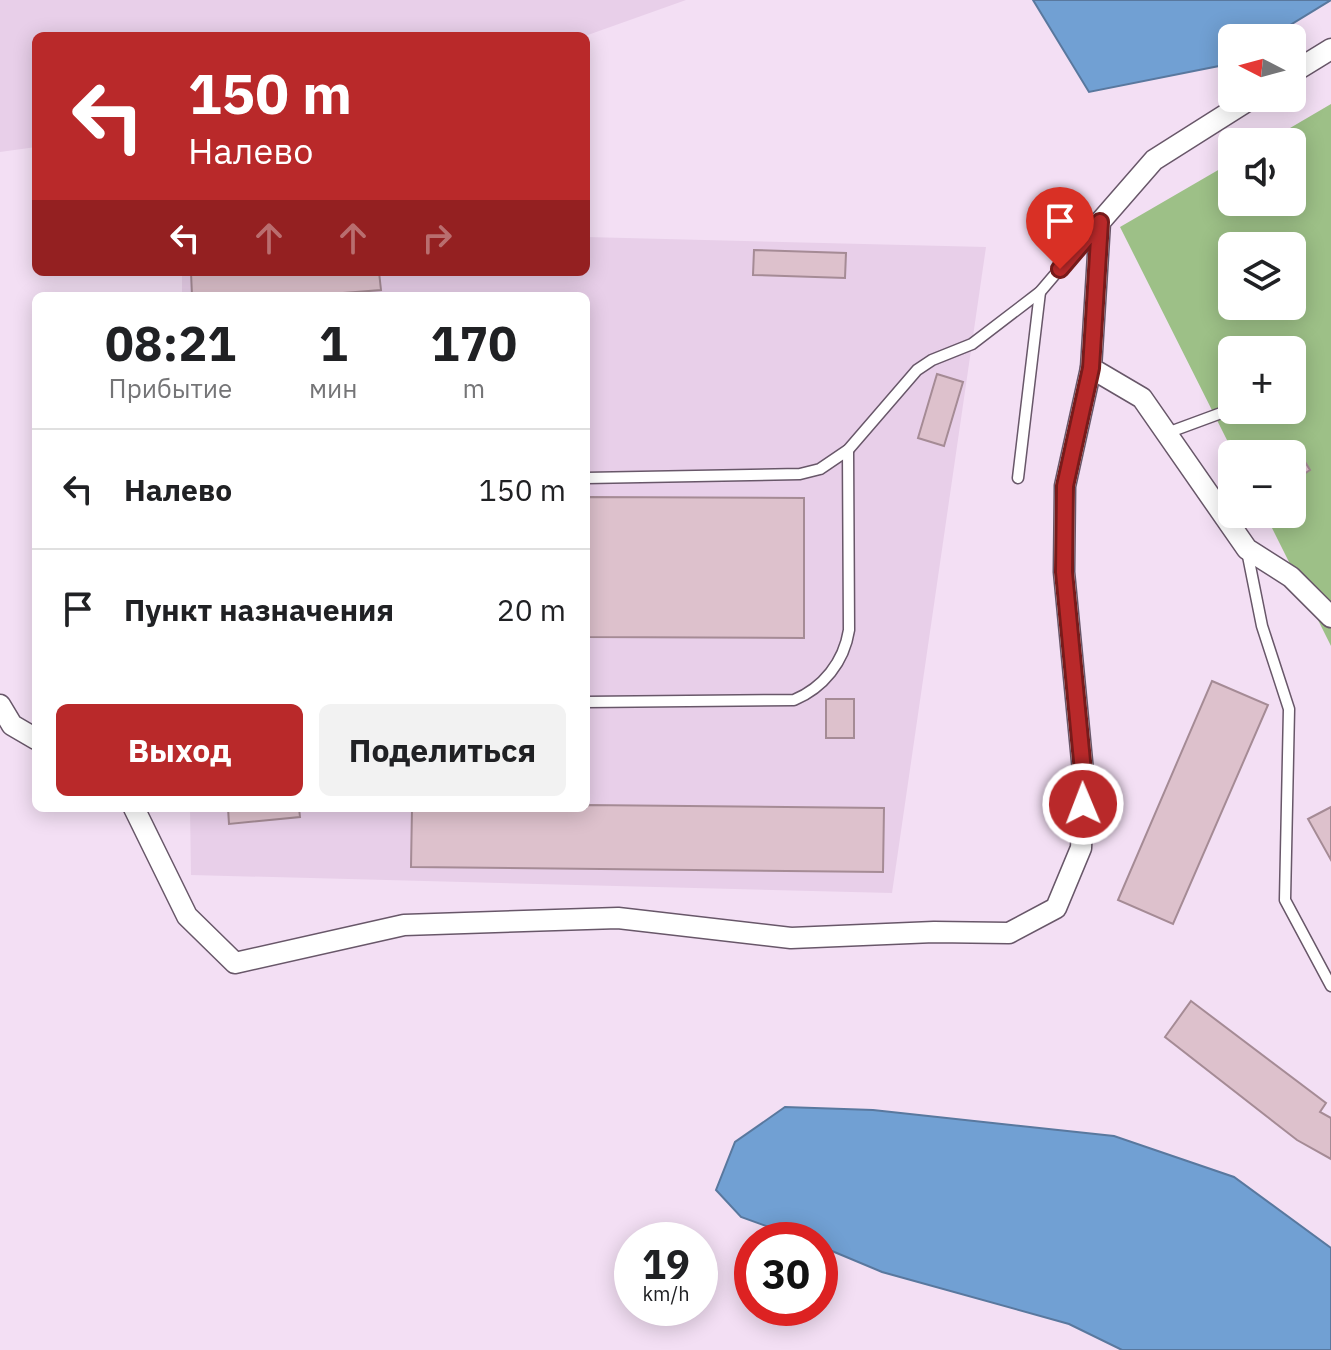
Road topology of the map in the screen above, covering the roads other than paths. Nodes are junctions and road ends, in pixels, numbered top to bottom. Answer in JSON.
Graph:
{"nodes":[{"id":1,"x":1331,"y":49,"type":"edge"},
{"id":2,"x":1306,"y":64,"type":"edge"},
{"id":3,"x":1230,"y":112,"type":"edge"},
{"id":4,"x":1100,"y":222,"type":"junction"},
{"id":5,"x":1040,"y":292,"type":"junction"},
{"id":6,"x":1091,"y":368,"type":"junction"},
{"id":7,"x":1218,"y":414,"type":"edge"},
{"id":8,"x":1167,"y":433,"type":"junction"},
{"id":9,"x":848,"y":450,"type":"junction"},
{"id":10,"x":590,"y":478,"type":"edge"},
{"id":11,"x":1018,"y":478,"type":"dead end"},
{"id":12,"x":1247,"y":549,"type":"junction"},
{"id":13,"x":1331,"y":617,"type":"edge"},
{"id":14,"x":590,"y":702,"type":"edge"},
{"id":15,"x":0,"y":705,"type":"edge"},
{"id":16,"x":32,"y":737,"type":"edge"},
{"id":17,"x":136,"y":812,"type":"edge"},
{"id":18,"x":1331,"y":986,"type":"edge"}],
"edges":[{"from":1,"to":2,"type":"street"},
{"from":3,"to":4,"type":"street"},
{"from":4,"to":5,"type":"lane"},
{"from":4,"to":6,"type":"street"},
{"from":5,"to":9,"type":"lane"},
{"from":5,"to":11,"type":"lane"},
{"from":6,"to":8,"type":"street"},
{"from":6,"to":17,"type":"street"},
{"from":7,"to":8,"type":"lane"},
{"from":8,"to":12,"type":"street"},
{"from":9,"to":10,"type":"lane"},
{"from":9,"to":14,"type":"lane"},
{"from":12,"to":13,"type":"street"},
{"from":12,"to":18,"type":"lane"},
{"from":15,"to":16,"type":"street"}]}
